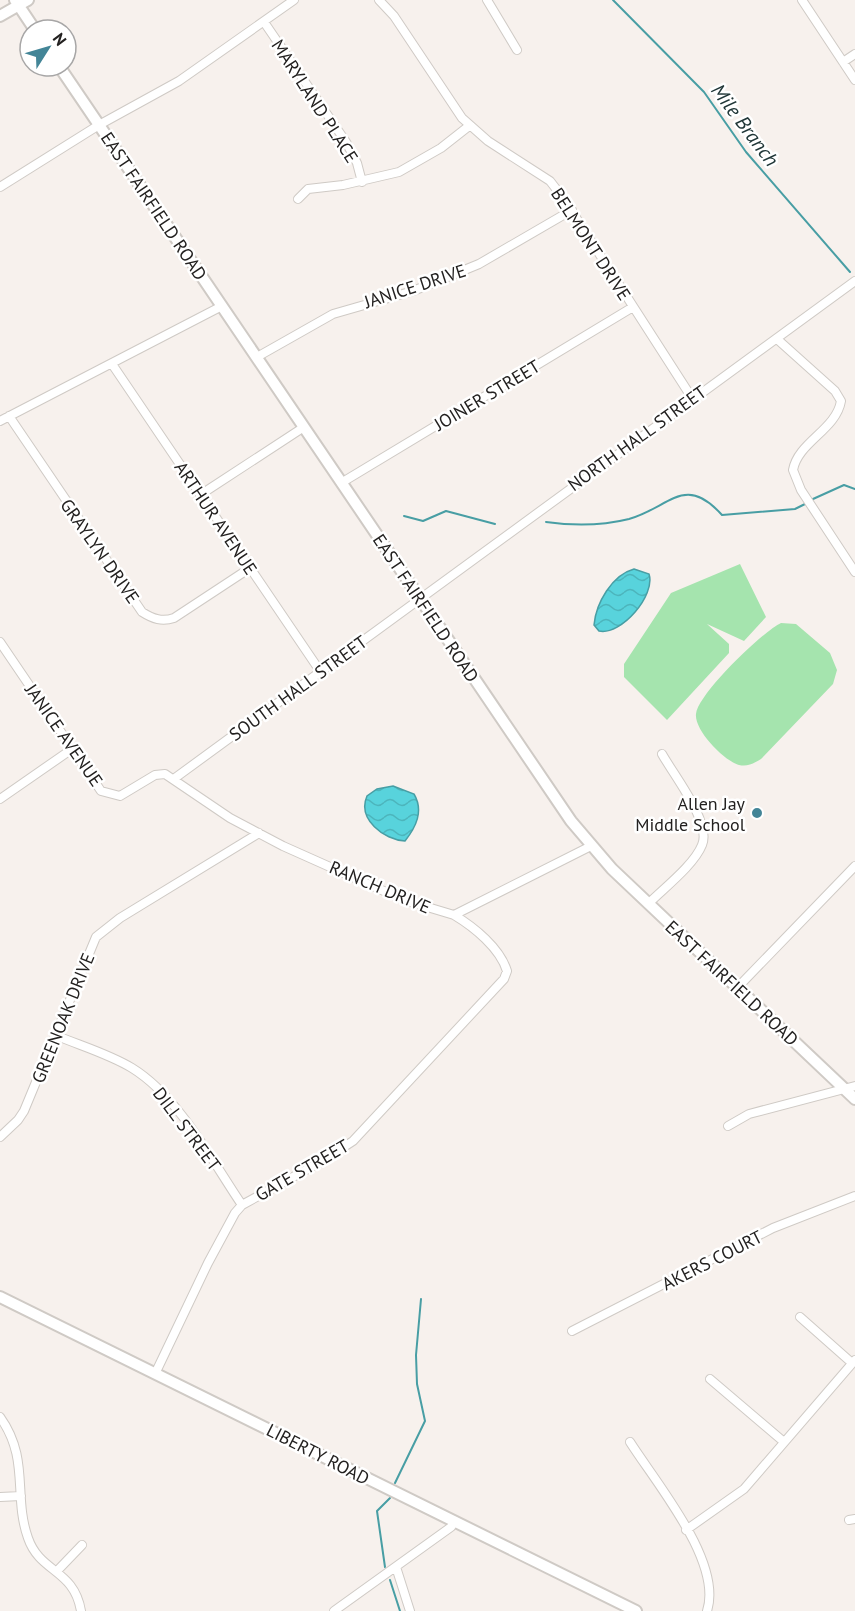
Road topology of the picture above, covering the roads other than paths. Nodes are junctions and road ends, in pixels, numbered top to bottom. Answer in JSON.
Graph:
{"nodes":[{"id":1,"x":294,"y":0,"type":"edge"},
{"id":2,"x":379,"y":0,"type":"edge"},
{"id":3,"x":487,"y":0,"type":"edge"},
{"id":4,"x":802,"y":0,"type":"edge"},
{"id":5,"x":20,"y":2,"type":"edge"},
{"id":6,"x":0,"y":16,"type":"edge"},
{"id":7,"x":29,"y":18,"type":"edge"},
{"id":8,"x":264,"y":22,"type":"junction"},
{"id":9,"x":517,"y":50,"type":"dead end"},
{"id":10,"x":855,"y":54,"type":"edge"},
{"id":11,"x":843,"y":62,"type":"junction"},
{"id":12,"x":67,"y":78,"type":"edge"},
{"id":13,"x":855,"y":81,"type":"edge"},
{"id":14,"x":99,"y":125,"type":"junction"},
{"id":15,"x":470,"y":126,"type":"junction"},
{"id":16,"x":362,"y":182,"type":"junction"},
{"id":17,"x":0,"y":187,"type":"edge"},
{"id":18,"x":298,"y":199,"type":"dead end"},
{"id":19,"x":572,"y":210,"type":"junction"},
{"id":20,"x":855,"y":280,"type":"edge"},
{"id":21,"x":222,"y":306,"type":"junction"},
{"id":22,"x":633,"y":307,"type":"junction"},
{"id":23,"x":777,"y":339,"type":"junction"},
{"id":24,"x":257,"y":357,"type":"junction"},
{"id":25,"x":112,"y":364,"type":"junction"},
{"id":26,"x":692,"y":398,"type":"junction"},
{"id":27,"x":9,"y":416,"type":"junction"},
{"id":28,"x":0,"y":421,"type":"edge"},
{"id":29,"x":304,"y":427,"type":"junction"},
{"id":30,"x":341,"y":483,"type":"junction"},
{"id":31,"x":200,"y":495,"type":"junction"},
{"id":32,"x":250,"y":568,"type":"junction"},
{"id":33,"x":855,"y":572,"type":"edge"},
{"id":34,"x":421,"y":599,"type":"junction"},
{"id":35,"x":0,"y":642,"type":"edge"},
{"id":36,"x":320,"y":671,"type":"junction"},
{"id":37,"x":72,"y":749,"type":"junction"},
{"id":38,"x":662,"y":754,"type":"dead end"},
{"id":39,"x":175,"y":778,"type":"junction"},
{"id":40,"x":0,"y":799,"type":"edge"},
{"id":41,"x":259,"y":833,"type":"junction"},
{"id":42,"x":591,"y":846,"type":"junction"},
{"id":43,"x":855,"y":866,"type":"edge"},
{"id":44,"x":648,"y":904,"type":"junction"},
{"id":45,"x":454,"y":915,"type":"junction"},
{"id":46,"x":738,"y":987,"type":"junction"},
{"id":47,"x":56,"y":1035,"type":"junction"},
{"id":48,"x":855,"y":1086,"type":"edge"},
{"id":49,"x":844,"y":1089,"type":"junction"},
{"id":50,"x":855,"y":1099,"type":"edge"},
{"id":51,"x":728,"y":1126,"type":"dead end"},
{"id":52,"x":0,"y":1137,"type":"edge"},
{"id":53,"x":855,"y":1196,"type":"edge"},
{"id":54,"x":242,"y":1205,"type":"junction"},
{"id":55,"x":0,"y":1296,"type":"edge"},
{"id":56,"x":800,"y":1317,"type":"dead end"},
{"id":57,"x":572,"y":1331,"type":"dead end"},
{"id":58,"x":854,"y":1362,"type":"edge"},
{"id":59,"x":156,"y":1374,"type":"junction"},
{"id":60,"x":710,"y":1379,"type":"dead end"},
{"id":61,"x":0,"y":1417,"type":"edge"},
{"id":62,"x":630,"y":1442,"type":"dead end"},
{"id":63,"x":784,"y":1442,"type":"junction"},
{"id":64,"x":21,"y":1496,"type":"junction"},
{"id":65,"x":0,"y":1497,"type":"edge"},
{"id":66,"x":455,"y":1521,"type":"junction"},
{"id":67,"x":686,"y":1530,"type":"junction"},
{"id":68,"x":82,"y":1545,"type":"dead end"},
{"id":69,"x":396,"y":1567,"type":"junction"},
{"id":70,"x":57,"y":1571,"type":"junction"},
{"id":71,"x":81,"y":1611,"type":"edge"},
{"id":72,"x":334,"y":1611,"type":"edge"},
{"id":73,"x":410,"y":1611,"type":"edge"},
{"id":74,"x":636,"y":1611,"type":"edge"},
{"id":75,"x":707,"y":1611,"type":"edge"}],
"edges":[{"from":1,"to":8,"type":"street"},
{"from":2,"to":15,"type":"street","name":"BELMONT DRIVE"},
{"from":3,"to":9,"type":"street"},
{"from":4,"to":11,"type":"street"},
{"from":5,"to":6,"type":"main road"},
{"from":5,"to":7,"type":"main road"},
{"from":8,"to":14,"type":"street"},
{"from":8,"to":16,"type":"street","name":"MARYLAND PLACE"},
{"from":10,"to":11,"type":"street"},
{"from":11,"to":13,"type":"street"},
{"from":12,"to":14,"type":"main road","name":"EAST FAIRFIELD ROAD"},
{"from":14,"to":17,"type":"street"},
{"from":14,"to":21,"type":"main road","name":"EAST FAIRFIELD ROAD"},
{"from":15,"to":16,"type":"street"},
{"from":15,"to":19,"type":"street","name":"BELMONT DRIVE"},
{"from":16,"to":18,"type":"street"},
{"from":19,"to":22,"type":"street","name":"BELMONT DRIVE"},
{"from":19,"to":24,"type":"street","name":"JANICE DRIVE"},
{"from":20,"to":23,"type":"street","name":"NORTH HALL STREET"},
{"from":21,"to":24,"type":"main road","name":"EAST FAIRFIELD ROAD"},
{"from":21,"to":25,"type":"street"},
{"from":22,"to":26,"type":"street","name":"BELMONT DRIVE"},
{"from":22,"to":30,"type":"street","name":"JOINER STREET"},
{"from":23,"to":26,"type":"street","name":"NORTH HALL STREET"},
{"from":23,"to":33,"type":"street"},
{"from":24,"to":29,"type":"main road","name":"EAST FAIRFIELD ROAD"},
{"from":25,"to":27,"type":"street"},
{"from":25,"to":31,"type":"street","name":"ARTHUR AVENUE"},
{"from":26,"to":34,"type":"street","name":"NORTH HALL STREET"},
{"from":27,"to":28,"type":"street"},
{"from":27,"to":32,"type":"street","name":"GRAYLYN DRIVE"},
{"from":29,"to":30,"type":"main road","name":"EAST FAIRFIELD ROAD"},
{"from":29,"to":31,"type":"street"},
{"from":30,"to":34,"type":"main road","name":"EAST FAIRFIELD ROAD"},
{"from":31,"to":32,"type":"street","name":"ARTHUR AVENUE"},
{"from":32,"to":36,"type":"street","name":"ARTHUR AVENUE"},
{"from":34,"to":36,"type":"street","name":"SOUTH HALL STREET"},
{"from":34,"to":42,"type":"main road","name":"EAST FAIRFIELD ROAD"},
{"from":35,"to":37,"type":"street","name":"JANICE AVENUE"},
{"from":36,"to":39,"type":"street","name":"SOUTH HALL STREET"},
{"from":37,"to":39,"type":"street","name":"JANICE AVENUE"},
{"from":37,"to":40,"type":"street"},
{"from":38,"to":44,"type":"street"},
{"from":39,"to":41,"type":"street","name":"RANCH DRIVE"},
{"from":41,"to":45,"type":"street","name":"RANCH DRIVE"},
{"from":41,"to":47,"type":"street","name":"GREENOAK DRIVE"},
{"from":42,"to":44,"type":"main road","name":"EAST FAIRFIELD ROAD"},
{"from":42,"to":45,"type":"street","name":"RANCH DRIVE"},
{"from":43,"to":46,"type":"street"},
{"from":44,"to":46,"type":"main road","name":"EAST FAIRFIELD ROAD"},
{"from":45,"to":54,"type":"street","name":"GATE STREET"},
{"from":46,"to":49,"type":"main road","name":"EAST FAIRFIELD ROAD"},
{"from":47,"to":52,"type":"street","name":"GREENOAK DRIVE"},
{"from":47,"to":54,"type":"street","name":"DILL STREET"},
{"from":48,"to":49,"type":"street"},
{"from":49,"to":50,"type":"main road","name":"EAST FAIRFIELD ROAD"},
{"from":49,"to":51,"type":"street"},
{"from":53,"to":57,"type":"street","name":"AKERS COURT"},
{"from":54,"to":59,"type":"street","name":"GATE STREET"},
{"from":55,"to":59,"type":"main road","name":"LIBERTY ROAD"},
{"from":56,"to":58,"type":"street"},
{"from":58,"to":63,"type":"street"},
{"from":59,"to":66,"type":"main road","name":"LIBERTY ROAD"},
{"from":60,"to":63,"type":"street"},
{"from":61,"to":64,"type":"street"},
{"from":62,"to":67,"type":"street"},
{"from":63,"to":67,"type":"street"},
{"from":64,"to":65,"type":"street"},
{"from":64,"to":70,"type":"street"},
{"from":66,"to":69,"type":"street"},
{"from":66,"to":74,"type":"main road","name":"LIBERTY ROAD"},
{"from":67,"to":75,"type":"street"},
{"from":68,"to":70,"type":"street"},
{"from":69,"to":72,"type":"street"},
{"from":69,"to":73,"type":"street"},
{"from":70,"to":71,"type":"street"}]}
